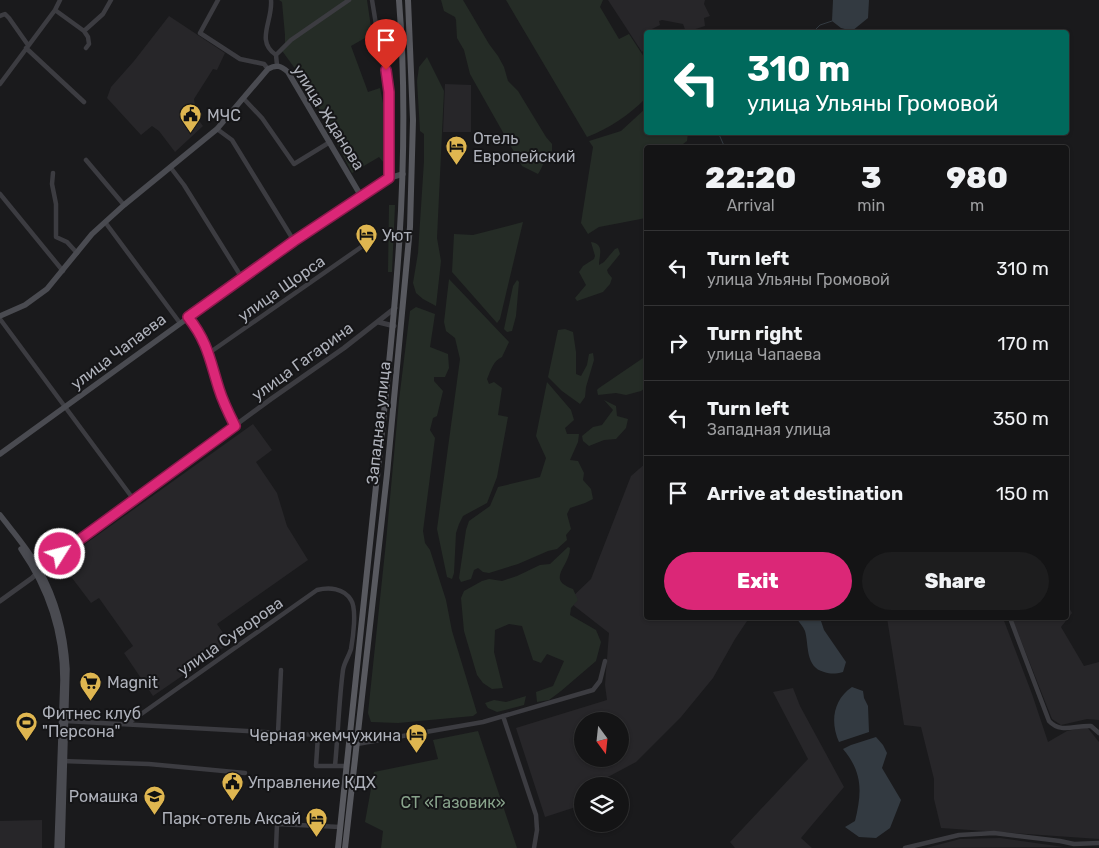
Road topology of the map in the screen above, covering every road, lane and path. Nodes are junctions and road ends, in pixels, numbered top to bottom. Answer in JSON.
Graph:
{"nodes":[{"id":1,"x":60,"y":0,"type":"edge"},
{"id":2,"x":111,"y":0,"type":"edge"},
{"id":3,"x":218,"y":0,"type":"edge"},
{"id":4,"x":271,"y":0,"type":"edge"},
{"id":5,"x":349,"y":0,"type":"edge"},
{"id":6,"x":372,"y":0,"type":"edge"},
{"id":7,"x":399,"y":0,"type":"edge"},
{"id":8,"x":408,"y":0,"type":"edge"},
{"id":9,"x":56,"y":10,"type":"junction"},
{"id":10,"x":0,"y":16,"type":"edge"},
{"id":11,"x":84,"y":31,"type":"junction"},
{"id":12,"x":27,"y":47,"type":"junction"},
{"id":13,"x":86,"y":48,"type":"dead end"},
{"id":14,"x":276,"y":55,"type":"junction"},
{"id":15,"x":277,"y":65,"type":"junction"},
{"id":16,"x":268,"y":69,"type":"junction"},
{"id":17,"x":0,"y":84,"type":"edge"},
{"id":18,"x":244,"y":99,"type":"junction"},
{"id":19,"x":84,"y":102,"type":"dead end"},
{"id":20,"x":217,"y":129,"type":"junction"},
{"id":21,"x":330,"y":142,"type":"junction"},
{"id":22,"x":86,"y":160,"type":"dead end"},
{"id":23,"x":171,"y":168,"type":"junction"},
{"id":24,"x":53,"y":173,"type":"dead end"},
{"id":25,"x":404,"y":174,"type":"junction"},
{"id":26,"x":389,"y":178,"type":"junction"},
{"id":27,"x":0,"y":194,"type":"edge"},
{"id":28,"x":361,"y":196,"type":"junction"},
{"id":29,"x":124,"y":205,"type":"junction"},
{"id":30,"x":105,"y":222,"type":"junction"},
{"id":31,"x":294,"y":241,"type":"junction"},
{"id":32,"x":367,"y":243,"type":"dead end"},
{"id":33,"x":77,"y":253,"type":"junction"},
{"id":34,"x":63,"y":271,"type":"junction"},
{"id":35,"x":242,"y":278,"type":"junction"},
{"id":36,"x":396,"y":307,"type":"junction"},
{"id":37,"x":188,"y":317,"type":"junction"},
{"id":38,"x":0,"y":318,"type":"edge"},
{"id":39,"x":378,"y":322,"type":"junction"},
{"id":40,"x":180,"y":323,"type":"junction"},
{"id":41,"x":394,"y":326,"type":"junction"},
{"id":42,"x":209,"y":353,"type":"junction"},
{"id":43,"x":65,"y":408,"type":"junction"},
{"id":44,"x":235,"y":426,"type":"junction"},
{"id":45,"x":0,"y":454,"type":"edge"},
{"id":46,"x":134,"y":500,"type":"junction"},
{"id":47,"x":0,"y":515,"type":"edge"},
{"id":48,"x":0,"y":522,"type":"edge"},
{"id":49,"x":38,"y":571,"type":"junction"},
{"id":50,"x":0,"y":601,"type":"edge"},
{"id":51,"x":1011,"y":620,"type":"edge"},
{"id":52,"x":605,"y":661,"type":"dead end"},
{"id":53,"x":281,"y":670,"type":"dead end"},
{"id":54,"x":503,"y":716,"type":"junction"},
{"id":55,"x":65,"y":721,"type":"junction"},
{"id":56,"x":126,"y":724,"type":"junction"},
{"id":57,"x":278,"y":733,"type":"junction"},
{"id":58,"x":1099,"y":733,"type":"edge"},
{"id":59,"x":357,"y":744,"type":"junction"},
{"id":60,"x":62,"y":761,"type":"junction"},
{"id":61,"x":335,"y":766,"type":"junction"},
{"id":62,"x":347,"y":766,"type":"junction"},
{"id":63,"x":245,"y":773,"type":"dead end"},
{"id":64,"x":340,"y":827,"type":"junction"},
{"id":65,"x":1099,"y":843,"type":"edge"},
{"id":66,"x":1074,"y":846,"type":"edge"},
{"id":67,"x":57,"y":848,"type":"edge"},
{"id":68,"x":62,"y":848,"type":"edge"},
{"id":69,"x":276,"y":848,"type":"edge"},
{"id":70,"x":338,"y":848,"type":"edge"},
{"id":71,"x":345,"y":848,"type":"edge"},
{"id":72,"x":534,"y":848,"type":"edge"},
{"id":73,"x":905,"y":848,"type":"edge"}],
"edges":[{"from":1,"to":9,"type":"street"},
{"from":2,"to":11,"type":"street"},
{"from":3,"to":16,"type":"street","name":"улица Жданова"},
{"from":4,"to":14,"type":"street"},
{"from":5,"to":14,"type":"street","name":"улица Жданова"},
{"from":6,"to":26,"type":"street"},
{"from":7,"to":25,"type":"main road","name":"Западная улица"},
{"from":8,"to":59,"type":"main road","name":"Западная улица"},
{"from":9,"to":11,"type":"street"},
{"from":9,"to":12,"type":"street"},
{"from":10,"to":12,"type":"street"},
{"from":11,"to":13,"type":"street"},
{"from":12,"to":17,"type":"street"},
{"from":12,"to":19,"type":"street"},
{"from":14,"to":15,"type":"street","name":"улица Жданова"},
{"from":15,"to":16,"type":"main road"},
{"from":15,"to":21,"type":"main road","name":"улица Жданова"},
{"from":16,"to":18,"type":"main road"},
{"from":18,"to":20,"type":"main road"},
{"from":18,"to":21,"type":"street"},
{"from":20,"to":23,"type":"main road"},
{"from":20,"to":31,"type":"street"},
{"from":21,"to":28,"type":"main road","name":"улица Жданова"},
{"from":22,"to":29,"type":"street"},
{"from":23,"to":29,"type":"main road"},
{"from":23,"to":35,"type":"street"},
{"from":24,"to":33,"type":"street"},
{"from":25,"to":26,"type":"main road","name":"улица Чапаева"},
{"from":25,"to":36,"type":"main road","name":"Западная улица"},
{"from":26,"to":28,"type":"main road","name":"улица Чапаева"},
{"from":27,"to":34,"type":"street"},
{"from":28,"to":31,"type":"main road","name":"улица Чапаева"},
{"from":29,"to":30,"type":"main road"},
{"from":30,"to":33,"type":"main road"},
{"from":30,"to":40,"type":"street"},
{"from":31,"to":35,"type":"main road","name":"улица Чапаева"},
{"from":32,"to":42,"type":"street","name":"улица Щорса"},
{"from":33,"to":34,"type":"main road"},
{"from":34,"to":38,"type":"main road"},
{"from":35,"to":37,"type":"main road","name":"улица Чапаева"},
{"from":36,"to":39,"type":"street","name":"улица Гагарина"},
{"from":36,"to":41,"type":"main road","name":"Западная улица"},
{"from":37,"to":40,"type":"main road","name":"улица Чапаева"},
{"from":37,"to":42,"type":"street"},
{"from":38,"to":43,"type":"street"},
{"from":39,"to":41,"type":"street"},
{"from":39,"to":44,"type":"street","name":"улица Гагарина"},
{"from":40,"to":43,"type":"main road","name":"улица Чапаева"},
{"from":41,"to":62,"type":"main road","name":"Западная улица"},
{"from":42,"to":44,"type":"street"},
{"from":43,"to":45,"type":"main road","name":"улица Чапаева"},
{"from":43,"to":46,"type":"street"},
{"from":44,"to":46,"type":"street","name":"улица Гагарина"},
{"from":46,"to":49,"type":"street","name":"улица Гагарина"},
{"from":47,"to":49,"type":"main road"},
{"from":48,"to":49,"type":"main road"},
{"from":49,"to":50,"type":"street","name":"улица Гагарина"},
{"from":49,"to":55,"type":"main road"},
{"from":49,"to":60,"type":"main road"},
{"from":51,"to":58,"type":"street"},
{"from":52,"to":54,"type":"street"},
{"from":53,"to":57,"type":"street"},
{"from":54,"to":59,"type":"street"},
{"from":54,"to":72,"type":"street"},
{"from":55,"to":56,"type":"street"},
{"from":55,"to":60,"type":"main road"},
{"from":56,"to":57,"type":"street"},
{"from":56,"to":61,"type":"street","name":"улица Суворова"},
{"from":57,"to":61,"type":"street"},
{"from":59,"to":71,"type":"main road","name":"Западная улица"},
{"from":60,"to":63,"type":"street"},
{"from":60,"to":67,"type":"main road"},
{"from":60,"to":68,"type":"main road"},
{"from":61,"to":62,"type":"street"},
{"from":62,"to":64,"type":"main road","name":"Западная улица"},
{"from":64,"to":69,"type":"street"},
{"from":64,"to":70,"type":"main road","name":"Западная улица"},
{"from":65,"to":66,"type":"street"},
{"from":66,"to":73,"type":"street"}]}
